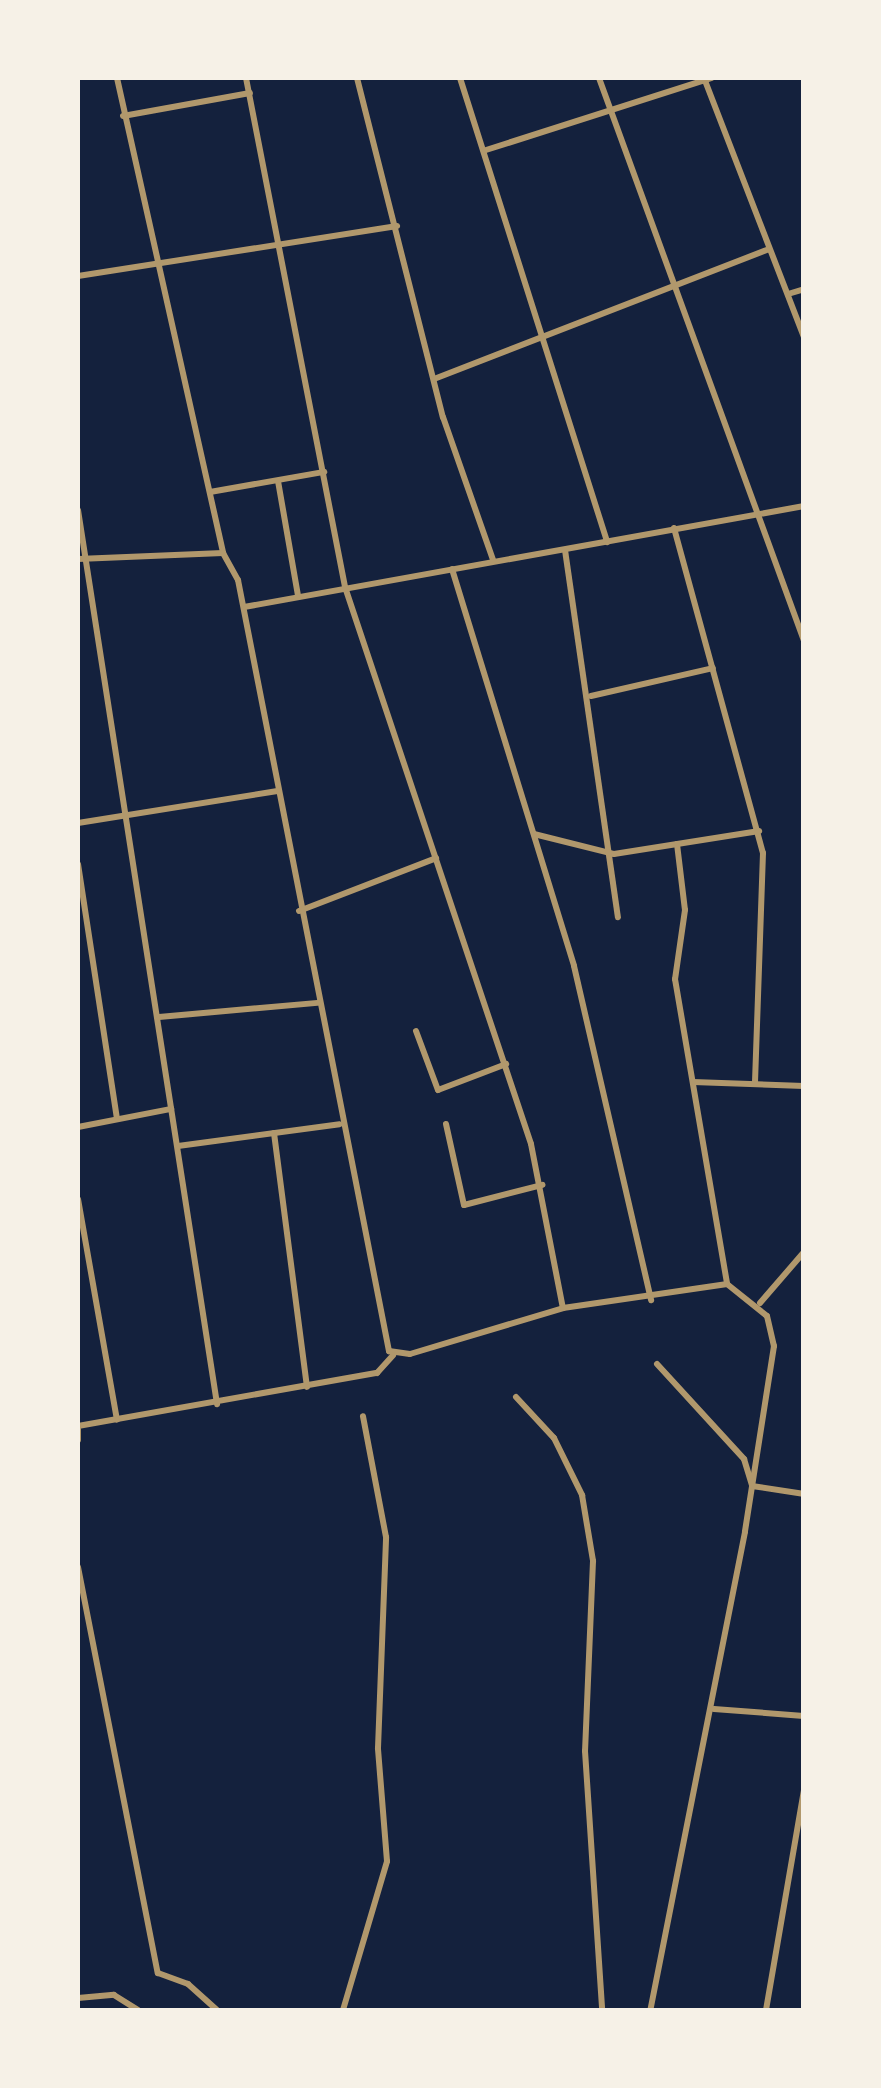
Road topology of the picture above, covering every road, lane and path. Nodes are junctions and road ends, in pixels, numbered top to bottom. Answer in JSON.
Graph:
{"nodes":[{"id":1,"x":117,"y":78,"type":"edge"},
{"id":2,"x":246,"y":78,"type":"edge"},
{"id":3,"x":357,"y":78,"type":"edge"},
{"id":4,"x":460,"y":78,"type":"edge"},
{"id":5,"x":599,"y":78,"type":"edge"},
{"id":6,"x":707,"y":78,"type":"edge"},
{"id":7,"x":250,"y":93,"type":"junction"},
{"id":8,"x":611,"y":112,"type":"junction"},
{"id":9,"x":124,"y":116,"type":"junction"},
{"id":10,"x":486,"y":150,"type":"junction"},
{"id":11,"x":396,"y":226,"type":"junction"},
{"id":12,"x":283,"y":244,"type":"junction"},
{"id":13,"x":769,"y":249,"type":"junction"},
{"id":14,"x":157,"y":266,"type":"junction"},
{"id":15,"x":78,"y":276,"type":"edge"},
{"id":16,"x":804,"y":289,"type":"edge"},
{"id":17,"x":679,"y":290,"type":"junction"},
{"id":18,"x":788,"y":294,"type":"junction"},
{"id":19,"x":548,"y":338,"type":"junction"},
{"id":20,"x":804,"y":338,"type":"edge"},
{"id":21,"x":434,"y":379,"type":"junction"},
{"id":22,"x":324,"y":472,"type":"junction"},
{"id":23,"x":278,"y":482,"type":"junction"},
{"id":24,"x":210,"y":492,"type":"junction"},
{"id":25,"x":804,"y":506,"type":"edge"},
{"id":26,"x":78,"y":510,"type":"edge"},
{"id":27,"x":762,"y":510,"type":"junction"},
{"id":28,"x":674,"y":528,"type":"junction"},
{"id":29,"x":607,"y":542,"type":"junction"},
{"id":30,"x":566,"y":550,"type":"junction"},
{"id":31,"x":223,"y":554,"type":"junction"},
{"id":32,"x":82,"y":558,"type":"edge"},
{"id":33,"x":493,"y":560,"type":"junction"},
{"id":34,"x":452,"y":568,"type":"junction"},
{"id":35,"x":345,"y":586,"type":"junction"},
{"id":36,"x":298,"y":596,"type":"junction"},
{"id":37,"x":244,"y":606,"type":"junction"},
{"id":38,"x":804,"y":641,"type":"edge"},
{"id":39,"x":713,"y":668,"type":"junction"},
{"id":40,"x":591,"y":696,"type":"junction"},
{"id":41,"x":277,"y":791,"type":"junction"},
{"id":42,"x":130,"y":813,"type":"junction"},
{"id":43,"x":78,"y":822,"type":"edge"},
{"id":44,"x":758,"y":831,"type":"junction"},
{"id":45,"x":533,"y":834,"type":"junction"},
{"id":46,"x":677,"y":844,"type":"junction"},
{"id":47,"x":614,"y":854,"type":"junction"},
{"id":48,"x":436,"y":858,"type":"junction"},
{"id":49,"x":78,"y":864,"type":"edge"},
{"id":50,"x":300,"y":911,"type":"junction"},
{"id":51,"x":618,"y":917,"type":"dead end"},
{"id":52,"x":317,"y":1003,"type":"junction"},
{"id":53,"x":159,"y":1017,"type":"junction"},
{"id":54,"x":416,"y":1031,"type":"dead end"},
{"id":55,"x":506,"y":1064,"type":"junction"},
{"id":56,"x":694,"y":1082,"type":"junction"},
{"id":57,"x":755,"y":1084,"type":"junction"},
{"id":58,"x":804,"y":1086,"type":"edge"},
{"id":59,"x":171,"y":1109,"type":"junction"},
{"id":60,"x":117,"y":1118,"type":"junction"},
{"id":61,"x":340,"y":1124,"type":"junction"},
{"id":62,"x":446,"y":1124,"type":"dead end"},
{"id":63,"x":78,"y":1127,"type":"edge"},
{"id":64,"x":274,"y":1133,"type":"junction"},
{"id":65,"x":178,"y":1146,"type":"junction"},
{"id":66,"x":542,"y":1185,"type":"junction"},
{"id":67,"x":78,"y":1199,"type":"edge"},
{"id":68,"x":804,"y":1252,"type":"edge"},
{"id":69,"x":728,"y":1284,"type":"junction"},
{"id":70,"x":652,"y":1300,"type":"junction"},
{"id":71,"x":760,"y":1303,"type":"junction"},
{"id":72,"x":563,"y":1308,"type":"junction"},
{"id":73,"x":393,"y":1355,"type":"junction"},
{"id":74,"x":657,"y":1364,"type":"dead end"},
{"id":75,"x":307,"y":1387,"type":"junction"},
{"id":76,"x":516,"y":1398,"type":"dead end"},
{"id":77,"x":217,"y":1404,"type":"junction"},
{"id":78,"x":363,"y":1416,"type":"dead end"},
{"id":79,"x":117,"y":1420,"type":"junction"},
{"id":80,"x":78,"y":1427,"type":"edge"},
{"id":81,"x":78,"y":1440,"type":"edge"},
{"id":82,"x":752,"y":1486,"type":"junction"},
{"id":83,"x":804,"y":1494,"type":"edge"},
{"id":84,"x":78,"y":1567,"type":"edge"},
{"id":85,"x":714,"y":1708,"type":"junction"},
{"id":86,"x":804,"y":1716,"type":"edge"},
{"id":87,"x":804,"y":1789,"type":"edge"},
{"id":88,"x":78,"y":1998,"type":"edge"},
{"id":89,"x":138,"y":2010,"type":"edge"},
{"id":90,"x":217,"y":2010,"type":"edge"},
{"id":91,"x":344,"y":2010,"type":"edge"},
{"id":92,"x":602,"y":2010,"type":"edge"},
{"id":93,"x":650,"y":2010,"type":"edge"},
{"id":94,"x":766,"y":2010,"type":"edge"}],
"edges":[{"from":1,"to":9,"type":"street"},
{"from":2,"to":7,"type":"street"},
{"from":3,"to":11,"type":"street"},
{"from":4,"to":10,"type":"street"},
{"from":5,"to":8,"type":"street"},
{"from":6,"to":8,"type":"street"},
{"from":6,"to":13,"type":"street"},
{"from":7,"to":9,"type":"street"},
{"from":7,"to":12,"type":"street"},
{"from":8,"to":10,"type":"street"},
{"from":8,"to":17,"type":"street"},
{"from":9,"to":14,"type":"street"},
{"from":10,"to":19,"type":"street"},
{"from":11,"to":12,"type":"street"},
{"from":11,"to":21,"type":"street"},
{"from":12,"to":14,"type":"street"},
{"from":12,"to":22,"type":"street"},
{"from":13,"to":17,"type":"street"},
{"from":13,"to":18,"type":"street"},
{"from":14,"to":15,"type":"street"},
{"from":14,"to":24,"type":"street"},
{"from":16,"to":18,"type":"street"},
{"from":17,"to":19,"type":"street"},
{"from":17,"to":27,"type":"street"},
{"from":18,"to":20,"type":"street"},
{"from":19,"to":21,"type":"street"},
{"from":19,"to":29,"type":"street"},
{"from":21,"to":33,"type":"street"},
{"from":22,"to":23,"type":"street"},
{"from":22,"to":35,"type":"street"},
{"from":23,"to":24,"type":"street"},
{"from":23,"to":36,"type":"street"},
{"from":24,"to":31,"type":"street"},
{"from":25,"to":27,"type":"street"},
{"from":26,"to":32,"type":"street"},
{"from":27,"to":28,"type":"street"},
{"from":27,"to":38,"type":"street"},
{"from":28,"to":29,"type":"street"},
{"from":28,"to":39,"type":"street"},
{"from":29,"to":30,"type":"street"},
{"from":30,"to":33,"type":"street"},
{"from":30,"to":40,"type":"street"},
{"from":31,"to":32,"type":"street"},
{"from":31,"to":37,"type":"street"},
{"from":32,"to":42,"type":"street"},
{"from":33,"to":34,"type":"street"},
{"from":34,"to":35,"type":"street"},
{"from":34,"to":45,"type":"street"},
{"from":35,"to":36,"type":"street"},
{"from":35,"to":48,"type":"street"},
{"from":36,"to":37,"type":"street"},
{"from":37,"to":41,"type":"street"},
{"from":39,"to":40,"type":"street"},
{"from":39,"to":44,"type":"street"},
{"from":40,"to":47,"type":"street"},
{"from":41,"to":42,"type":"street"},
{"from":41,"to":50,"type":"street"},
{"from":42,"to":43,"type":"street"},
{"from":42,"to":53,"type":"street"},
{"from":44,"to":46,"type":"street"},
{"from":44,"to":57,"type":"street"},
{"from":45,"to":47,"type":"street"},
{"from":45,"to":70,"type":"street"},
{"from":46,"to":47,"type":"street"},
{"from":46,"to":56,"type":"street"},
{"from":47,"to":51,"type":"street"},
{"from":48,"to":50,"type":"street"},
{"from":48,"to":55,"type":"street"},
{"from":49,"to":60,"type":"street"},
{"from":50,"to":52,"type":"street"},
{"from":52,"to":53,"type":"street"},
{"from":52,"to":61,"type":"street"},
{"from":53,"to":59,"type":"street"},
{"from":54,"to":55,"type":"street"},
{"from":55,"to":66,"type":"street"},
{"from":56,"to":57,"type":"street"},
{"from":56,"to":69,"type":"street"},
{"from":57,"to":58,"type":"street"},
{"from":59,"to":60,"type":"street"},
{"from":59,"to":65,"type":"street"},
{"from":60,"to":63,"type":"street"},
{"from":61,"to":64,"type":"street"},
{"from":61,"to":73,"type":"street"},
{"from":62,"to":66,"type":"street"},
{"from":64,"to":65,"type":"street"},
{"from":64,"to":75,"type":"street"},
{"from":65,"to":77,"type":"street"},
{"from":66,"to":72,"type":"street"},
{"from":67,"to":79,"type":"street"},
{"from":68,"to":71,"type":"street"},
{"from":69,"to":70,"type":"street"},
{"from":69,"to":71,"type":"street"},
{"from":70,"to":72,"type":"street"},
{"from":71,"to":82,"type":"street"},
{"from":72,"to":73,"type":"street"},
{"from":73,"to":75,"type":"street"},
{"from":74,"to":82,"type":"street"},
{"from":75,"to":77,"type":"street"},
{"from":76,"to":92,"type":"street"},
{"from":77,"to":79,"type":"street"},
{"from":78,"to":91,"type":"street"},
{"from":79,"to":80,"type":"street"},
{"from":80,"to":81,"type":"street"},
{"from":82,"to":83,"type":"street"},
{"from":82,"to":85,"type":"street"},
{"from":84,"to":90,"type":"street"},
{"from":85,"to":86,"type":"street"},
{"from":85,"to":93,"type":"street"},
{"from":87,"to":94,"type":"street"},
{"from":88,"to":89,"type":"street"}]}
